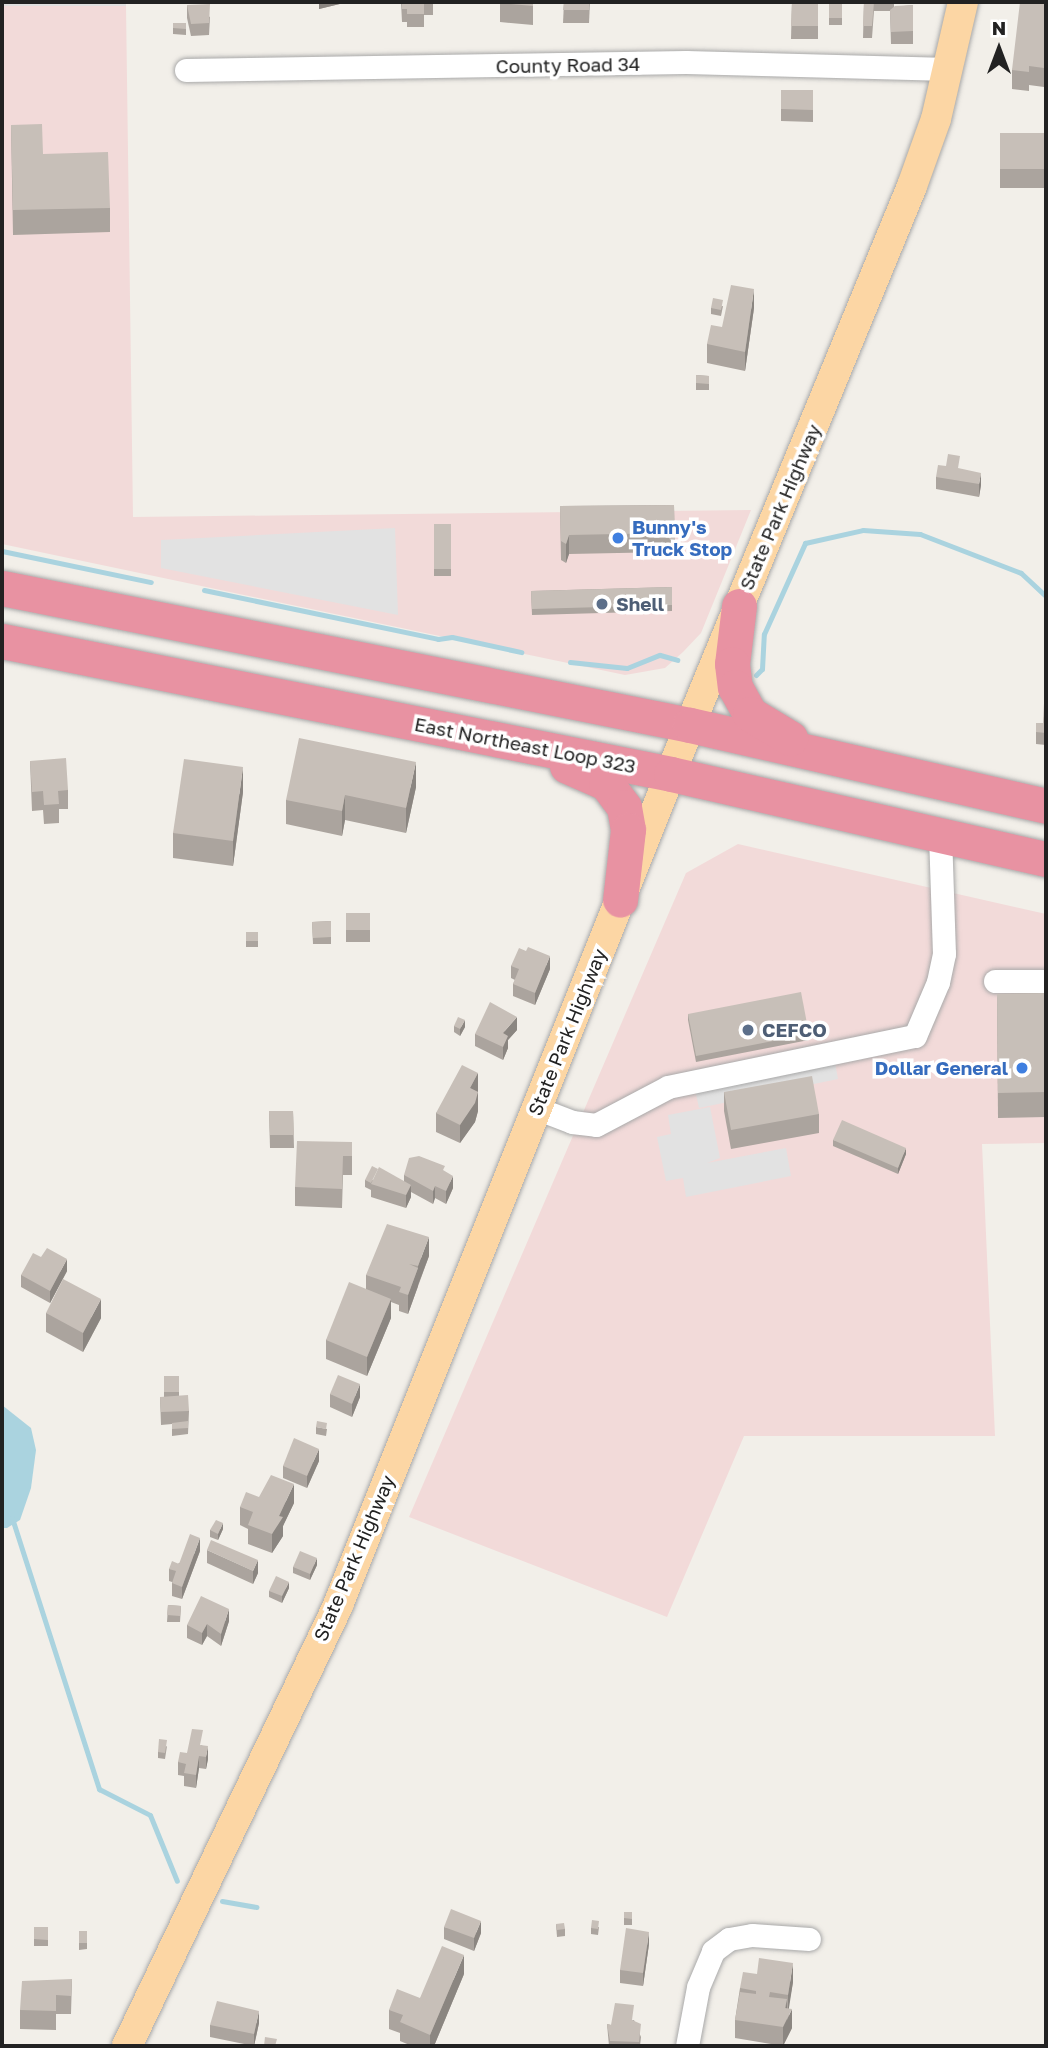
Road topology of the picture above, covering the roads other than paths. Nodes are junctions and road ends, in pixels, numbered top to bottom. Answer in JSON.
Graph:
{"nodes":[{"id":1,"x":963,"y":2,"type":"edge"},
{"id":2,"x":949,"y":69,"type":"junction"},
{"id":3,"x":186,"y":70,"type":"dead end"},
{"id":4,"x":2,"y":588,"type":"edge"},
{"id":5,"x":739,"y":606,"type":"junction"},
{"id":6,"x":2,"y":641,"type":"edge"},
{"id":7,"x":314,"y":651,"type":"junction"},
{"id":8,"x":302,"y":701,"type":"junction"},
{"id":9,"x":690,"y":725,"type":"junction"},
{"id":10,"x":512,"y":743,"type":"junction"},
{"id":11,"x":818,"y":752,"type":"junction"},
{"id":12,"x":671,"y":774,"type":"junction"},
{"id":13,"x":1046,"y":806,"type":"edge"},
{"id":14,"x":940,"y":833,"type":"junction"},
{"id":15,"x":1046,"y":859,"type":"edge"},
{"id":16,"x":620,"y":900,"type":"junction"},
{"id":17,"x":995,"y":981,"type":"dead end"},
{"id":18,"x":1046,"y":981,"type":"edge"},
{"id":19,"x":536,"y":1108,"type":"junction"},
{"id":20,"x":809,"y":1939,"type":"dead end"},
{"id":21,"x":127,"y":2046,"type":"edge"},
{"id":22,"x":687,"y":2046,"type":"edge"}],
"edges":[{"from":1,"to":2,"type":"main road","name":"State Park Highway"},
{"from":2,"to":3,"type":"street","name":"County Road 34"},
{"from":2,"to":5,"type":"main road","name":"State Park Highway"},
{"from":4,"to":7,"type":"highway"},
{"from":5,"to":9,"type":"main road","name":"State Park Highway"},
{"from":5,"to":11,"type":"highway"},
{"from":6,"to":8,"type":"highway","name":"East Northeast Loop 323"},
{"from":7,"to":8,"type":"highway"},
{"from":7,"to":9,"type":"highway"},
{"from":8,"to":10,"type":"highway","name":"East Northeast Loop 323"},
{"from":9,"to":11,"type":"highway"},
{"from":9,"to":12,"type":"main road","name":"State Park Highway"},
{"from":10,"to":12,"type":"highway","name":"East Northeast Loop 323"},
{"from":10,"to":16,"type":"highway"},
{"from":11,"to":13,"type":"highway"},
{"from":12,"to":14,"type":"highway","name":"East Northeast Loop 323"},
{"from":12,"to":16,"type":"main road","name":"State Park Highway"},
{"from":14,"to":15,"type":"highway","name":"East Northeast Loop 323"},
{"from":14,"to":19,"type":"street"},
{"from":16,"to":19,"type":"main road","name":"State Park Highway"},
{"from":17,"to":18,"type":"street"},
{"from":19,"to":21,"type":"main road","name":"State Park Highway"},
{"from":20,"to":22,"type":"street"}]}
